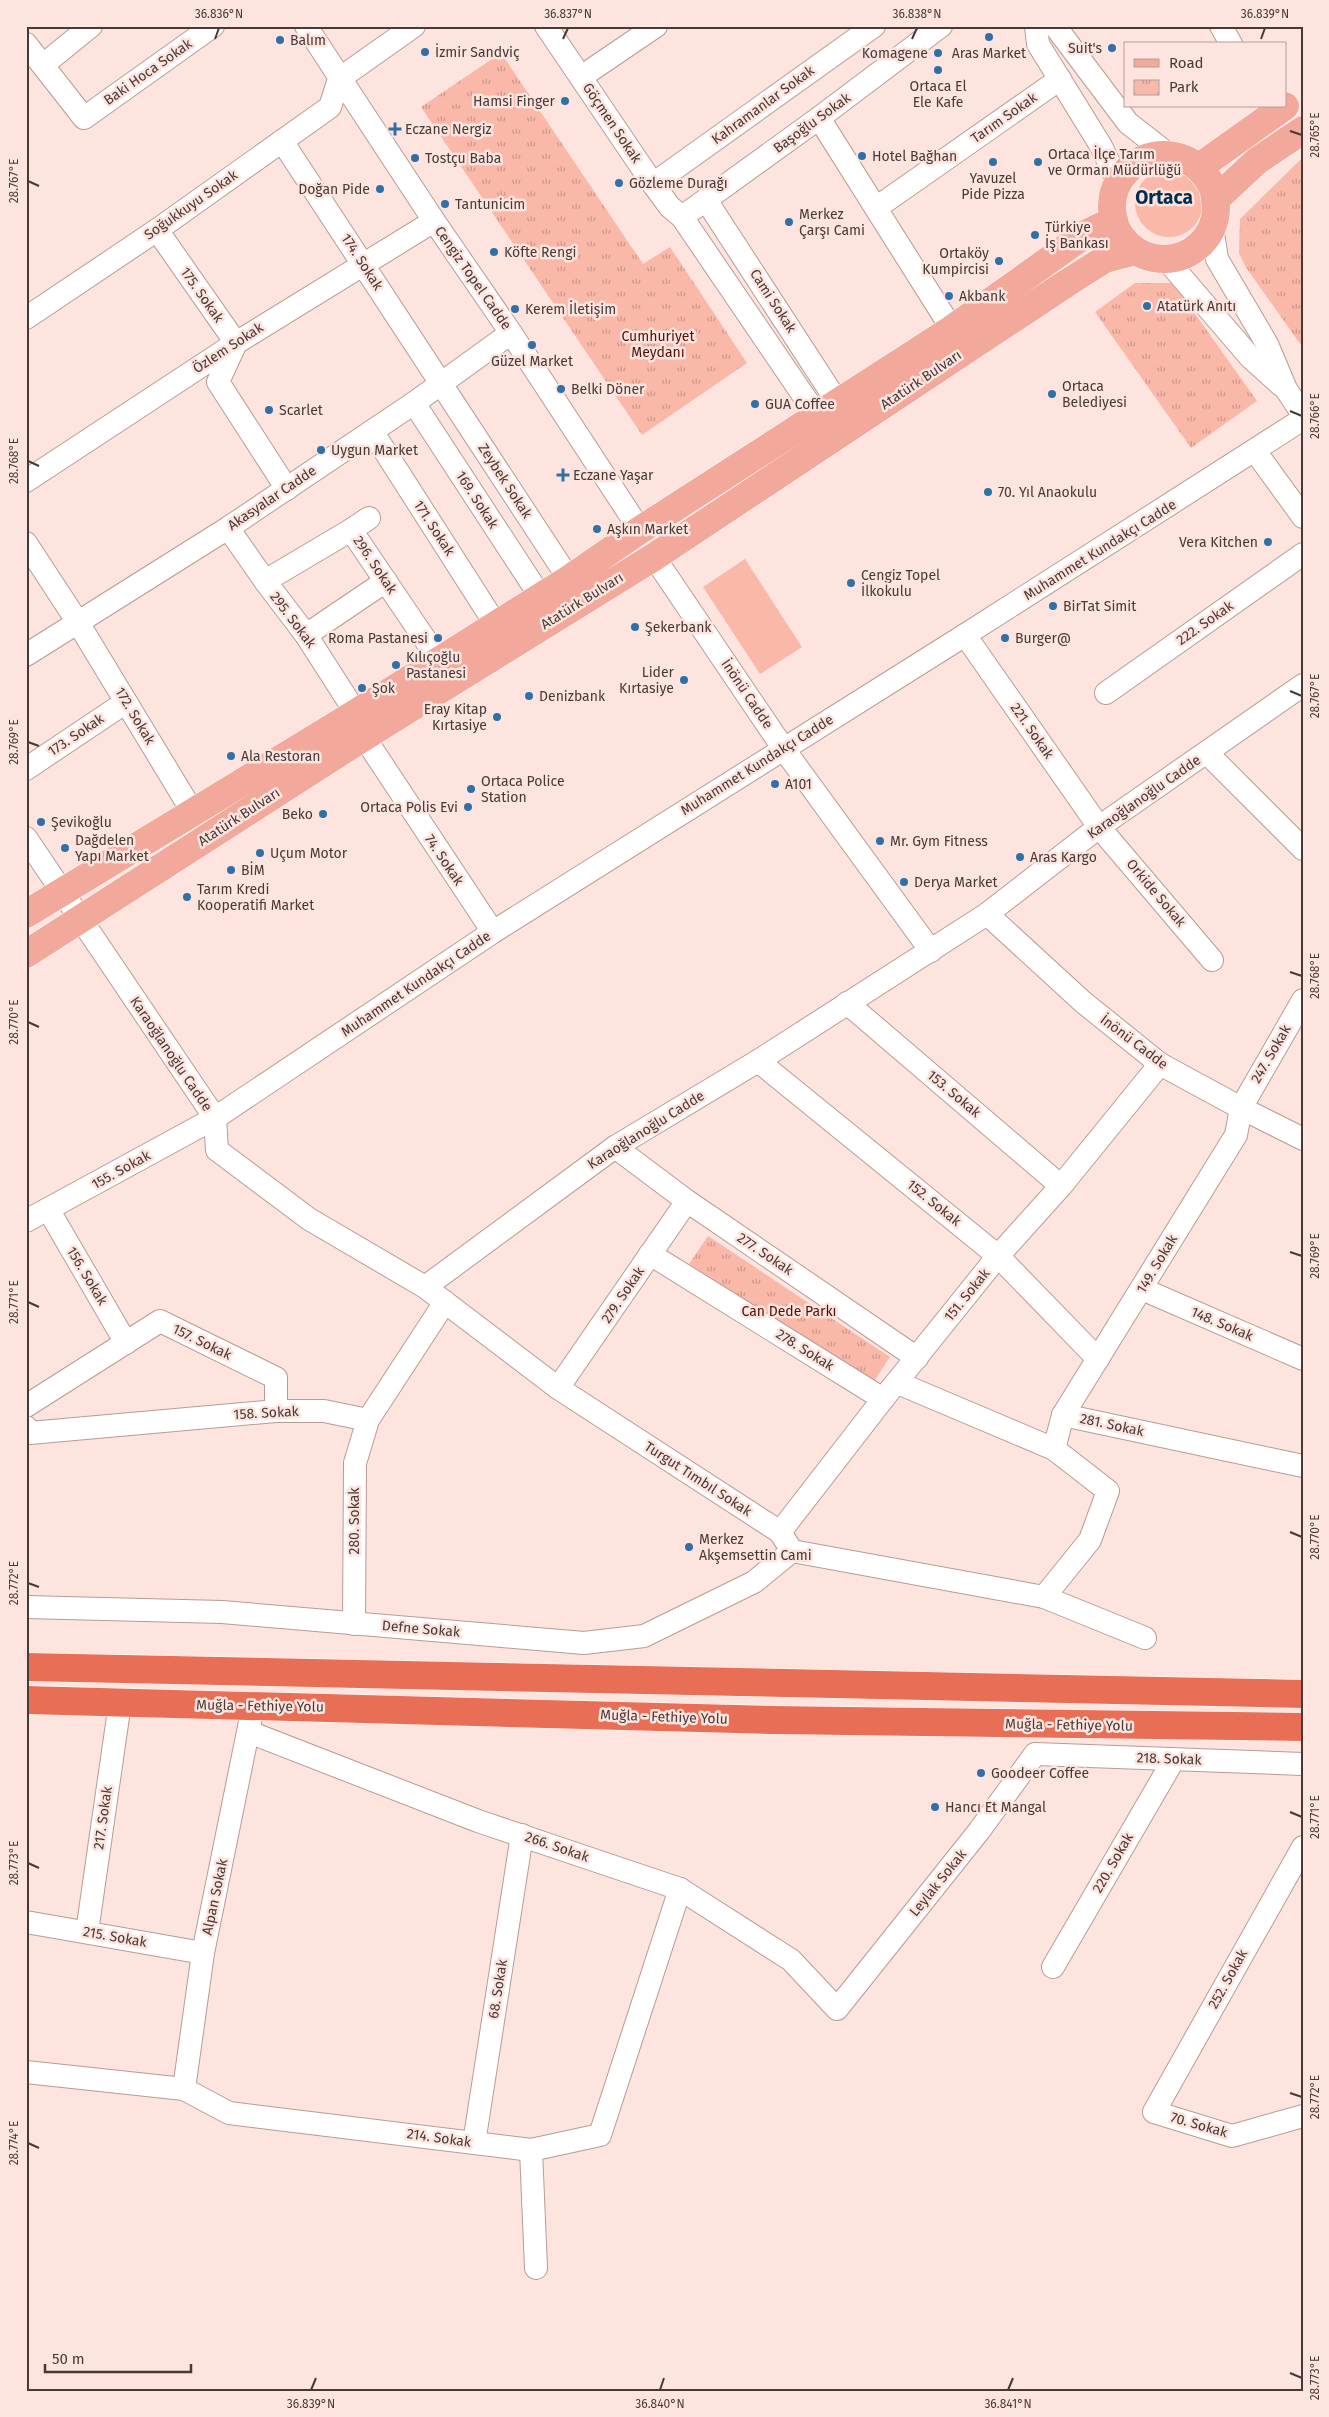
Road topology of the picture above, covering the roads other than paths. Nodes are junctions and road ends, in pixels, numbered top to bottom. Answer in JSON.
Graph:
{"nodes":[{"id":1,"x":91,"y":26,"type":"edge"},
{"id":2,"x":213,"y":26,"type":"edge"},
{"id":3,"x":306,"y":26,"type":"edge"},
{"id":4,"x":414,"y":26,"type":"edge"},
{"id":5,"x":546,"y":26,"type":"edge"},
{"id":6,"x":656,"y":26,"type":"edge"},
{"id":7,"x":874,"y":26,"type":"edge"},
{"id":8,"x":941,"y":26,"type":"edge"},
{"id":9,"x":1036,"y":26,"type":"edge"},
{"id":10,"x":1055,"y":26,"type":"edge"},
{"id":11,"x":1221,"y":26,"type":"edge"},
{"id":12,"x":1230,"y":42,"type":"edge"},
{"id":13,"x":26,"y":44,"type":"edge"},
{"id":14,"x":43,"y":66,"type":"junction"},
{"id":15,"x":581,"y":77,"type":"junction"},
{"id":16,"x":339,"y":79,"type":"junction"},
{"id":17,"x":1060,"y":79,"type":"junction"},
{"id":18,"x":1303,"y":94,"type":"edge"},
{"id":19,"x":1286,"y":104,"type":"edge"},
{"id":20,"x":1278,"y":108,"type":"edge"},
{"id":21,"x":818,"y":118,"type":"junction"},
{"id":22,"x":1303,"y":130,"type":"edge"},
{"id":23,"x":282,"y":141,"type":"junction"},
{"id":24,"x":1169,"y":155,"type":"junction"},
{"id":25,"x":1198,"y":168,"type":"junction"},
{"id":26,"x":1118,"y":182,"type":"junction"},
{"id":27,"x":653,"y":184,"type":"junction"},
{"id":28,"x":706,"y":200,"type":"junction"},
{"id":29,"x":1215,"y":200,"type":"junction"},
{"id":30,"x":876,"y":208,"type":"junction"},
{"id":31,"x":682,"y":217,"type":"junction"},
{"id":32,"x":1114,"y":220,"type":"junction"},
{"id":33,"x":434,"y":221,"type":"junction"},
{"id":34,"x":1212,"y":227,"type":"junction"},
{"id":35,"x":157,"y":230,"type":"junction"},
{"id":36,"x":1136,"y":251,"type":"junction"},
{"id":37,"x":1166,"y":259,"type":"junction"},
{"id":38,"x":363,"y":264,"type":"junction"},
{"id":39,"x":26,"y":318,"type":"edge"},
{"id":40,"x":952,"y":329,"type":"junction"},
{"id":41,"x":512,"y":333,"type":"junction"},
{"id":42,"x":796,"y":336,"type":"junction"},
{"id":43,"x":236,"y":343,"type":"junction"},
{"id":44,"x":774,"y":352,"type":"junction"},
{"id":45,"x":441,"y":384,"type":"junction"},
{"id":46,"x":1286,"y":389,"type":"junction"},
{"id":47,"x":414,"y":403,"type":"junction"},
{"id":48,"x":828,"y":410,"type":"junction"},
{"id":49,"x":1303,"y":415,"type":"edge"},
{"id":50,"x":1303,"y":419,"type":"edge"},
{"id":51,"x":372,"y":431,"type":"junction"},
{"id":52,"x":1255,"y":451,"type":"junction"},
{"id":53,"x":26,"y":481,"type":"edge"},
{"id":54,"x":288,"y":489,"type":"junction"},
{"id":55,"x":1303,"y":517,"type":"edge"},
{"id":56,"x":228,"y":528,"type":"junction"},
{"id":57,"x":640,"y":530,"type":"junction"},
{"id":58,"x":26,"y":543,"type":"edge"},
{"id":59,"x":1303,"y":554,"type":"edge"},
{"id":60,"x":654,"y":556,"type":"junction"},
{"id":61,"x":568,"y":579,"type":"junction"},
{"id":62,"x":265,"y":581,"type":"junction"},
{"id":63,"x":386,"y":581,"type":"junction"},
{"id":64,"x":540,"y":596,"type":"junction"},
{"id":65,"x":77,"y":621,"type":"junction"},
{"id":66,"x":496,"y":625,"type":"junction"},
{"id":67,"x":306,"y":635,"type":"junction"},
{"id":68,"x":965,"y":635,"type":"junction"},
{"id":69,"x":26,"y":655,"type":"edge"},
{"id":70,"x":439,"y":660,"type":"junction"},
{"id":71,"x":1303,"y":685,"type":"edge"},
{"id":72,"x":1106,"y":692,"type":"dead end"},
{"id":73,"x":126,"y":702,"type":"junction"},
{"id":74,"x":360,"y":725,"type":"junction"},
{"id":75,"x":783,"y":748,"type":"junction"},
{"id":76,"x":1207,"y":753,"type":"junction"},
{"id":77,"x":26,"y":769,"type":"edge"},
{"id":78,"x":192,"y":811,"type":"junction"},
{"id":79,"x":1099,"y":827,"type":"junction"},
{"id":80,"x":26,"y":838,"type":"edge"},
{"id":81,"x":1303,"y":850,"type":"edge"},
{"id":82,"x":60,"y":891,"type":"junction"},
{"id":83,"x":26,"y":914,"type":"edge"},
{"id":84,"x":987,"y":914,"type":"junction"},
{"id":85,"x":80,"y":918,"type":"junction"},
{"id":86,"x":493,"y":932,"type":"junction"},
{"id":87,"x":932,"y":951,"type":"junction"},
{"id":88,"x":26,"y":954,"type":"edge"},
{"id":89,"x":1212,"y":960,"type":"dead end"},
{"id":90,"x":1303,"y":1000,"type":"edge"},
{"id":91,"x":846,"y":1003,"type":"junction"},
{"id":92,"x":758,"y":1061,"type":"junction"},
{"id":93,"x":1160,"y":1064,"type":"junction"},
{"id":94,"x":1241,"y":1108,"type":"junction"},
{"id":95,"x":215,"y":1118,"type":"junction"},
{"id":96,"x":1303,"y":1139,"type":"edge"},
{"id":97,"x":615,"y":1147,"type":"junction"},
{"id":98,"x":1061,"y":1186,"type":"junction"},
{"id":99,"x":687,"y":1201,"type":"junction"},
{"id":100,"x":48,"y":1209,"type":"junction"},
{"id":101,"x":26,"y":1221,"type":"edge"},
{"id":102,"x":650,"y":1254,"type":"junction"},
{"id":103,"x":998,"y":1256,"type":"junction"},
{"id":104,"x":425,"y":1287,"type":"junction"},
{"id":105,"x":1142,"y":1289,"type":"junction"},
{"id":106,"x":444,"y":1302,"type":"junction"},
{"id":107,"x":126,"y":1342,"type":"junction"},
{"id":108,"x":917,"y":1358,"type":"junction"},
{"id":109,"x":1098,"y":1359,"type":"junction"},
{"id":110,"x":1303,"y":1359,"type":"edge"},
{"id":111,"x":558,"y":1388,"type":"junction"},
{"id":112,"x":890,"y":1391,"type":"junction"},
{"id":113,"x":26,"y":1406,"type":"edge"},
{"id":114,"x":276,"y":1411,"type":"junction"},
{"id":115,"x":1063,"y":1415,"type":"junction"},
{"id":116,"x":368,"y":1420,"type":"junction"},
{"id":117,"x":26,"y":1427,"type":"edge"},
{"id":118,"x":1054,"y":1449,"type":"junction"},
{"id":119,"x":1303,"y":1466,"type":"edge"},
{"id":120,"x":780,"y":1532,"type":"junction"},
{"id":121,"x":792,"y":1551,"type":"junction"},
{"id":122,"x":1044,"y":1596,"type":"junction"},
{"id":123,"x":26,"y":1607,"type":"edge"},
{"id":124,"x":354,"y":1624,"type":"junction"},
{"id":125,"x":1144,"y":1638,"type":"dead end"},
{"id":126,"x":26,"y":1668,"type":"edge"},
{"id":127,"x":1303,"y":1694,"type":"edge"},
{"id":128,"x":26,"y":1700,"type":"edge"},
{"id":129,"x":120,"y":1703,"type":"junction"},
{"id":130,"x":251,"y":1719,"type":"junction"},
{"id":131,"x":1303,"y":1727,"type":"edge"},
{"id":132,"x":1035,"y":1754,"type":"joint"},
{"id":133,"x":1174,"y":1759,"type":"junction"},
{"id":134,"x":1303,"y":1764,"type":"edge"},
{"id":135,"x":522,"y":1835,"type":"junction"},
{"id":136,"x":1303,"y":1847,"type":"edge"},
{"id":137,"x":680,"y":1889,"type":"junction"},
{"id":138,"x":26,"y":1922,"type":"edge"},
{"id":139,"x":87,"y":1932,"type":"junction"},
{"id":140,"x":203,"y":1953,"type":"junction"},
{"id":141,"x":1053,"y":1967,"type":"dead end"},
{"id":142,"x":837,"y":2009,"type":"joint"},
{"id":143,"x":26,"y":2072,"type":"edge"},
{"id":144,"x":184,"y":2089,"type":"junction"},
{"id":145,"x":1154,"y":2112,"type":"joint"},
{"id":146,"x":1303,"y":2116,"type":"edge"},
{"id":147,"x":474,"y":2143,"type":"junction"},
{"id":148,"x":531,"y":2150,"type":"junction"},
{"id":149,"x":536,"y":2268,"type":"dead end"}],
"edges":[{"from":1,"to":14,"type":"street"},
{"from":2,"to":14,"type":"street","name":"Baki Hoca Sokak"},
{"from":3,"to":16,"type":"street","name":"Cengiz Topel Cadde"},
{"from":4,"to":16,"type":"street"},
{"from":5,"to":15,"type":"street","name":"Göçmen Sokak"},
{"from":6,"to":15,"type":"street"},
{"from":7,"to":27,"type":"street","name":"Kahramanlar Sokak"},
{"from":8,"to":21,"type":"street","name":"Başoğlu Sokak"},
{"from":9,"to":17,"type":"street"},
{"from":10,"to":24,"type":"street"},
{"from":11,"to":12,"type":"street"},
{"from":13,"to":14,"type":"street"},
{"from":15,"to":27,"type":"street","name":"Göçmen Sokak"},
{"from":16,"to":23,"type":"street","name":"Soğukkuyu Sokak"},
{"from":16,"to":33,"type":"street","name":"Cengiz Topel Cadde"},
{"from":17,"to":26,"type":"street"},
{"from":17,"to":30,"type":"street","name":"Tarım Sokak"},
{"from":18,"to":19,"type":"main road"},
{"from":20,"to":25,"type":"main road"},
{"from":21,"to":28,"type":"street","name":"Başoğlu Sokak"},
{"from":21,"to":30,"type":"street"},
{"from":22,"to":29,"type":"main road"},
{"from":23,"to":35,"type":"street","name":"Soğukkuyu Sokak"},
{"from":23,"to":38,"type":"street","name":"174. Sokak"},
{"from":24,"to":25,"type":"main road"},
{"from":24,"to":26,"type":"main road"},
{"from":25,"to":29,"type":"main road"},
{"from":26,"to":32,"type":"main road"},
{"from":27,"to":31,"type":"street","name":"Göçmen Sokak"},
{"from":28,"to":31,"type":"street","name":"Başoğlu Sokak"},
{"from":28,"to":42,"type":"street","name":"Cami Sokak"},
{"from":29,"to":34,"type":"main road"},
{"from":30,"to":40,"type":"street"},
{"from":31,"to":44,"type":"street","name":"Cami Sokak"},
{"from":32,"to":36,"type":"main road"},
{"from":32,"to":40,"type":"main road","name":"Atatürk Bulvarı"},
{"from":33,"to":38,"type":"street","name":"Özlem Sokak"},
{"from":33,"to":41,"type":"street","name":"Cengiz Topel Cadde"},
{"from":34,"to":37,"type":"main road"},
{"from":34,"to":46,"type":"street"},
{"from":35,"to":39,"type":"street","name":"Soğukkuyu Sokak"},
{"from":35,"to":43,"type":"street","name":"175. Sokak"},
{"from":36,"to":37,"type":"main road"},
{"from":36,"to":60,"type":"main road","name":"Atatürk Bulvarı"},
{"from":37,"to":46,"type":"street"},
{"from":38,"to":43,"type":"street","name":"Özlem Sokak"},
{"from":38,"to":45,"type":"street","name":"174. Sokak"},
{"from":40,"to":48,"type":"main road","name":"Atatürk Bulvarı"},
{"from":41,"to":45,"type":"street","name":"Akasyalar Cadde"},
{"from":41,"to":57,"type":"street","name":"Cengiz Topel Cadde"},
{"from":42,"to":44,"type":"street"},
{"from":42,"to":48,"type":"street","name":"Cami Sokak"},
{"from":43,"to":53,"type":"street","name":"Özlem Sokak"},
{"from":43,"to":54,"type":"street"},
{"from":44,"to":48,"type":"street","name":"Cami Sokak"},
{"from":45,"to":47,"type":"street","name":"Akasyalar Cadde"},
{"from":45,"to":61,"type":"street","name":"Zeybek Sokak"},
{"from":46,"to":49,"type":"street"},
{"from":47,"to":51,"type":"street","name":"Akasyalar Cadde"},
{"from":47,"to":64,"type":"street","name":"169. Sokak"},
{"from":48,"to":57,"type":"main road","name":"Atatürk Bulvarı"},
{"from":50,"to":52,"type":"street","name":"Muhammet Kundakçı Cadde"},
{"from":51,"to":54,"type":"street","name":"Akasyalar Cadde"},
{"from":51,"to":66,"type":"street","name":"171. Sokak"},
{"from":52,"to":55,"type":"street"},
{"from":52,"to":68,"type":"street","name":"Muhammet Kundakçı Cadde"},
{"from":54,"to":56,"type":"street","name":"Akasyalar Cadde"},
{"from":56,"to":62,"type":"street","name":"295. Sokak"},
{"from":56,"to":65,"type":"street","name":"Akasyalar Cadde"},
{"from":57,"to":61,"type":"main road","name":"Atatürk Bulvarı"},
{"from":58,"to":65,"type":"street","name":"172. Sokak"},
{"from":59,"to":72,"type":"street","name":"222. Sokak"},
{"from":60,"to":74,"type":"main road","name":"Atatürk Bulvarı"},
{"from":60,"to":75,"type":"street","name":"İnönü Cadde"},
{"from":61,"to":64,"type":"main road","name":"Atatürk Bulvarı"},
{"from":62,"to":63,"type":"street","name":"296. Sokak"},
{"from":62,"to":67,"type":"street","name":"295. Sokak"},
{"from":63,"to":67,"type":"street"},
{"from":63,"to":70,"type":"street","name":"296. Sokak"},
{"from":64,"to":66,"type":"main road","name":"Atatürk Bulvarı"},
{"from":65,"to":69,"type":"street","name":"Akasyalar Cadde"},
{"from":65,"to":73,"type":"street","name":"172. Sokak"},
{"from":66,"to":70,"type":"main road","name":"Atatürk Bulvarı"},
{"from":67,"to":74,"type":"street","name":"295. Sokak"},
{"from":68,"to":75,"type":"street","name":"Muhammet Kundakçı Cadde"},
{"from":68,"to":79,"type":"street","name":"221. Sokak"},
{"from":70,"to":74,"type":"main road","name":"Atatürk Bulvarı"},
{"from":71,"to":76,"type":"street","name":"Karaoğlanoğlu Cadde"},
{"from":73,"to":77,"type":"street","name":"173. Sokak"},
{"from":73,"to":78,"type":"street","name":"172. Sokak"},
{"from":74,"to":78,"type":"main road","name":"Atatürk Bulvarı"},
{"from":74,"to":85,"type":"main road","name":"Atatürk Bulvarı"},
{"from":74,"to":86,"type":"street","name":"74. Sokak"},
{"from":75,"to":86,"type":"street","name":"Muhammet Kundakçı Cadde"},
{"from":75,"to":87,"type":"street","name":"İnönü Cadde"},
{"from":76,"to":79,"type":"street","name":"Karaoğlanoğlu Cadde"},
{"from":76,"to":81,"type":"street"},
{"from":78,"to":82,"type":"main road","name":"Atatürk Bulvarı"},
{"from":79,"to":84,"type":"street","name":"Karaoğlanoğlu Cadde"},
{"from":79,"to":89,"type":"street","name":"Orkide Sokak"},
{"from":80,"to":82,"type":"street","name":"Karaoğlanoğlu Cadde"},
{"from":82,"to":83,"type":"main road","name":"Atatürk Bulvarı"},
{"from":82,"to":85,"type":"street","name":"Karaoğlanoğlu Cadde"},
{"from":84,"to":87,"type":"street","name":"Karaoğlanoğlu Cadde"},
{"from":84,"to":93,"type":"street","name":"İnönü Cadde"},
{"from":85,"to":88,"type":"main road","name":"Atatürk Bulvarı"},
{"from":85,"to":95,"type":"street","name":"Karaoğlanoğlu Cadde"},
{"from":86,"to":95,"type":"street","name":"Muhammet Kundakçı Cadde"},
{"from":87,"to":91,"type":"street","name":"Karaoğlanoğlu Cadde"},
{"from":90,"to":94,"type":"street","name":"247. Sokak"},
{"from":91,"to":92,"type":"street","name":"Karaoğlanoğlu Cadde"},
{"from":91,"to":98,"type":"street","name":"153. Sokak"},
{"from":92,"to":97,"type":"street","name":"Karaoğlanoğlu Cadde"},
{"from":92,"to":103,"type":"street","name":"152. Sokak"},
{"from":93,"to":94,"type":"street","name":"İnönü Cadde"},
{"from":93,"to":98,"type":"street","name":"151. Sokak"},
{"from":94,"to":96,"type":"street","name":"İnönü Cadde"},
{"from":94,"to":105,"type":"street","name":"149. Sokak"},
{"from":95,"to":100,"type":"street","name":"155. Sokak"},
{"from":95,"to":104,"type":"street","name":"Karaoğlanoğlu Cadde"},
{"from":97,"to":99,"type":"street","name":"277. Sokak"},
{"from":97,"to":104,"type":"street","name":"Karaoğlanoğlu Cadde"},
{"from":98,"to":103,"type":"street","name":"151. Sokak"},
{"from":99,"to":102,"type":"street","name":"279. Sokak"},
{"from":99,"to":108,"type":"street","name":"277. Sokak"},
{"from":100,"to":101,"type":"street","name":"155. Sokak"},
{"from":100,"to":107,"type":"street","name":"156. Sokak"},
{"from":102,"to":111,"type":"street","name":"279. Sokak"},
{"from":102,"to":112,"type":"street","name":"278. Sokak"},
{"from":103,"to":108,"type":"street","name":"151. Sokak"},
{"from":103,"to":109,"type":"street","name":"152. Sokak"},
{"from":104,"to":106,"type":"street","name":"Turgut Tımbıl Sokak"},
{"from":105,"to":109,"type":"street","name":"149. Sokak"},
{"from":105,"to":110,"type":"street","name":"148. Sokak"},
{"from":106,"to":111,"type":"street","name":"Turgut Tımbıl Sokak"},
{"from":106,"to":116,"type":"street"},
{"from":107,"to":113,"type":"street","name":"157. Sokak"},
{"from":107,"to":114,"type":"street","name":"157. Sokak"},
{"from":108,"to":112,"type":"street","name":"151. Sokak"},
{"from":109,"to":115,"type":"street","name":"149. Sokak"},
{"from":111,"to":120,"type":"street","name":"Turgut Tımbıl Sokak"},
{"from":112,"to":118,"type":"street"},
{"from":112,"to":120,"type":"street","name":"151. Sokak"},
{"from":114,"to":116,"type":"street","name":"158. Sokak"},
{"from":114,"to":117,"type":"street","name":"158. Sokak"},
{"from":115,"to":118,"type":"street","name":"281. Sokak"},
{"from":115,"to":119,"type":"street","name":"281. Sokak"},
{"from":116,"to":124,"type":"street","name":"280. Sokak"},
{"from":118,"to":122,"type":"street"},
{"from":120,"to":121,"type":"street","name":"Turgut Tımbıl Sokak"},
{"from":121,"to":122,"type":"street"},
{"from":121,"to":124,"type":"street","name":"Defne Sokak"},
{"from":122,"to":125,"type":"street"},
{"from":123,"to":124,"type":"street","name":"Defne Sokak"},
{"from":126,"to":127,"type":"highway"},
{"from":128,"to":129,"type":"highway","name":"Muğla - Fethiye Yolu"},
{"from":129,"to":130,"type":"highway","name":"Muğla - Fethiye Yolu"},
{"from":129,"to":139,"type":"street","name":"217. Sokak"},
{"from":130,"to":131,"type":"highway","name":"Muğla - Fethiye Yolu"},
{"from":130,"to":135,"type":"street","name":"266. Sokak"},
{"from":130,"to":140,"type":"street","name":"Alpan Sokak"},
{"from":132,"to":133,"type":"street","name":"218. Sokak"},
{"from":132,"to":142,"type":"street","name":"Leylak Sokak"},
{"from":133,"to":134,"type":"street","name":"218. Sokak"},
{"from":133,"to":141,"type":"street","name":"220. Sokak"},
{"from":135,"to":137,"type":"street","name":"266. Sokak"},
{"from":135,"to":147,"type":"street","name":"68. Sokak"},
{"from":136,"to":145,"type":"street","name":"252. Sokak"},
{"from":137,"to":142,"type":"street","name":"266. Sokak"},
{"from":137,"to":148,"type":"street","name":"214. Sokak"},
{"from":138,"to":139,"type":"street","name":"215. Sokak"},
{"from":139,"to":140,"type":"street","name":"215. Sokak"},
{"from":140,"to":144,"type":"street","name":"Alpan Sokak"},
{"from":143,"to":144,"type":"street","name":"214. Sokak"},
{"from":144,"to":147,"type":"street","name":"214. Sokak"},
{"from":145,"to":146,"type":"street","name":"70. Sokak"},
{"from":147,"to":148,"type":"street","name":"214. Sokak"},
{"from":148,"to":149,"type":"street"}]}
